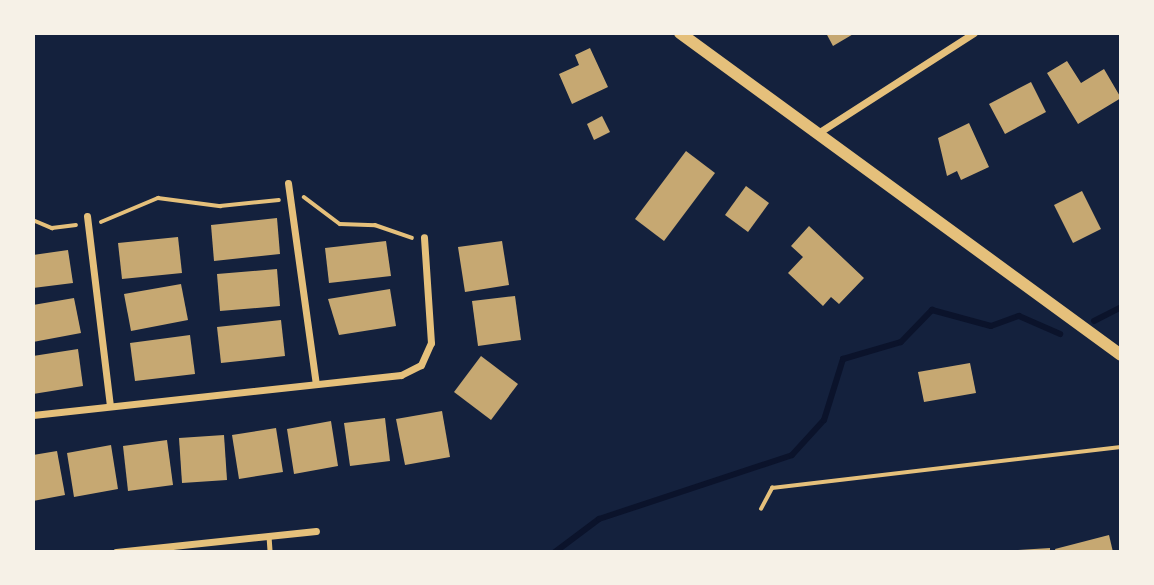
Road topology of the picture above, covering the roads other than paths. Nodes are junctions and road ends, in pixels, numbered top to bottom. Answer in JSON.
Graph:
{"nodes":[{"id":1,"x":680,"y":33,"type":"edge"},
{"id":2,"x":974,"y":33,"type":"edge"},
{"id":3,"x":814,"y":136,"type":"junction"},
{"id":4,"x":288,"y":183,"type":"dead end"},
{"id":5,"x":88,"y":220,"type":"road end"},
{"id":6,"x":424,"y":237,"type":"road end"},
{"id":7,"x":1121,"y":355,"type":"edge"},
{"id":8,"x":316,"y":384,"type":"junction"},
{"id":9,"x":110,"y":406,"type":"junction"},
{"id":10,"x":33,"y":415,"type":"edge"},
{"id":11,"x":316,"y":531,"type":"dead end"},
{"id":12,"x":269,"y":536,"type":"junction"},
{"id":13,"x":116,"y":552,"type":"edge"},
{"id":14,"x":270,"y":552,"type":"edge"}],
"edges":[{"from":1,"to":3,"type":"main road"},
{"from":2,"to":3,"type":"street"},
{"from":3,"to":7,"type":"main road"},
{"from":4,"to":8,"type":"street"},
{"from":5,"to":9,"type":"street"},
{"from":6,"to":8,"type":"street"},
{"from":8,"to":9,"type":"street"},
{"from":9,"to":10,"type":"street"},
{"from":11,"to":12,"type":"street"},
{"from":12,"to":13,"type":"street"},
{"from":12,"to":14,"type":"lane"}]}
